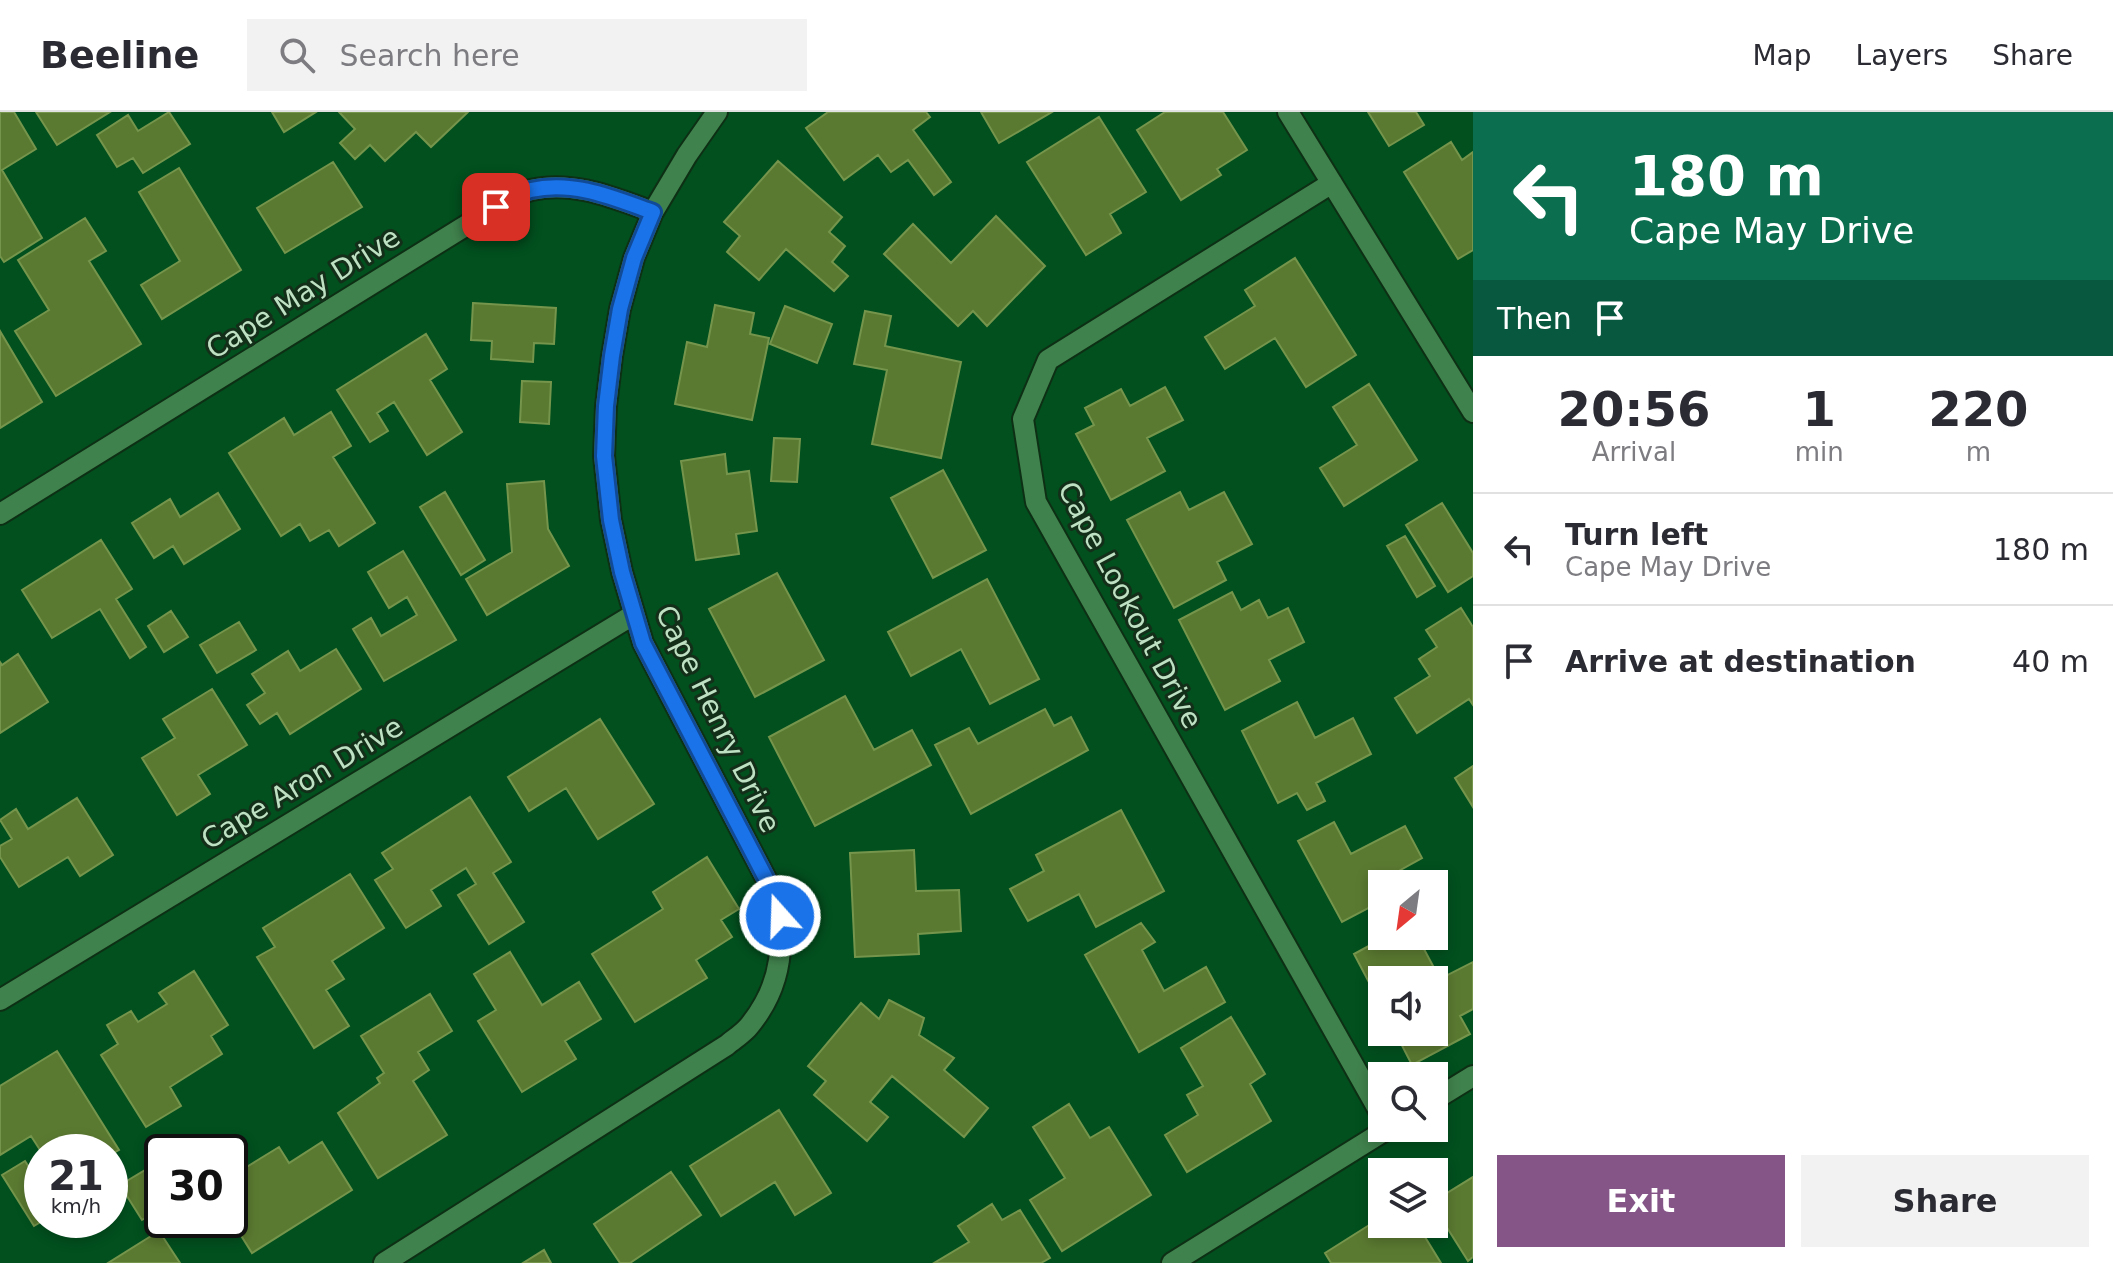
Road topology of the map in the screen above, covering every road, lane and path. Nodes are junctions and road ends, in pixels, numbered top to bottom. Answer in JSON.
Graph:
{"nodes":[{"id":1,"x":717,"y":112,"type":"edge"},
{"id":2,"x":1288,"y":112,"type":"edge"},
{"id":3,"x":1332,"y":183,"type":"junction"},
{"id":4,"x":653,"y":212,"type":"junction"},
{"id":5,"x":1473,"y":412,"type":"edge"},
{"id":6,"x":0,"y":514,"type":"edge"},
{"id":7,"x":633,"y":615,"type":"junction"},
{"id":8,"x":0,"y":1000,"type":"edge"},
{"id":9,"x":1473,"y":1076,"type":"edge"},
{"id":10,"x":1368,"y":1091,"type":"edge"},
{"id":11,"x":1448,"y":1091,"type":"edge"},
{"id":12,"x":1368,"y":1141,"type":"edge"},
{"id":13,"x":384,"y":1263,"type":"edge"},
{"id":14,"x":1172,"y":1263,"type":"edge"}],
"edges":[{"from":1,"to":4,"type":"street","name":"Cape Henry Drive"},
{"from":2,"to":3,"type":"street"},
{"from":3,"to":5,"type":"street"},
{"from":3,"to":10,"type":"street","name":"Cape Lookout Drive"},
{"from":4,"to":6,"type":"street","name":"Cape May Drive"},
{"from":4,"to":7,"type":"street","name":"Cape Henry Drive"},
{"from":7,"to":8,"type":"street","name":"Cape Aron Drive"},
{"from":7,"to":13,"type":"street","name":"Cape Henry Drive"},
{"from":9,"to":11,"type":"street"},
{"from":12,"to":14,"type":"street"}]}
